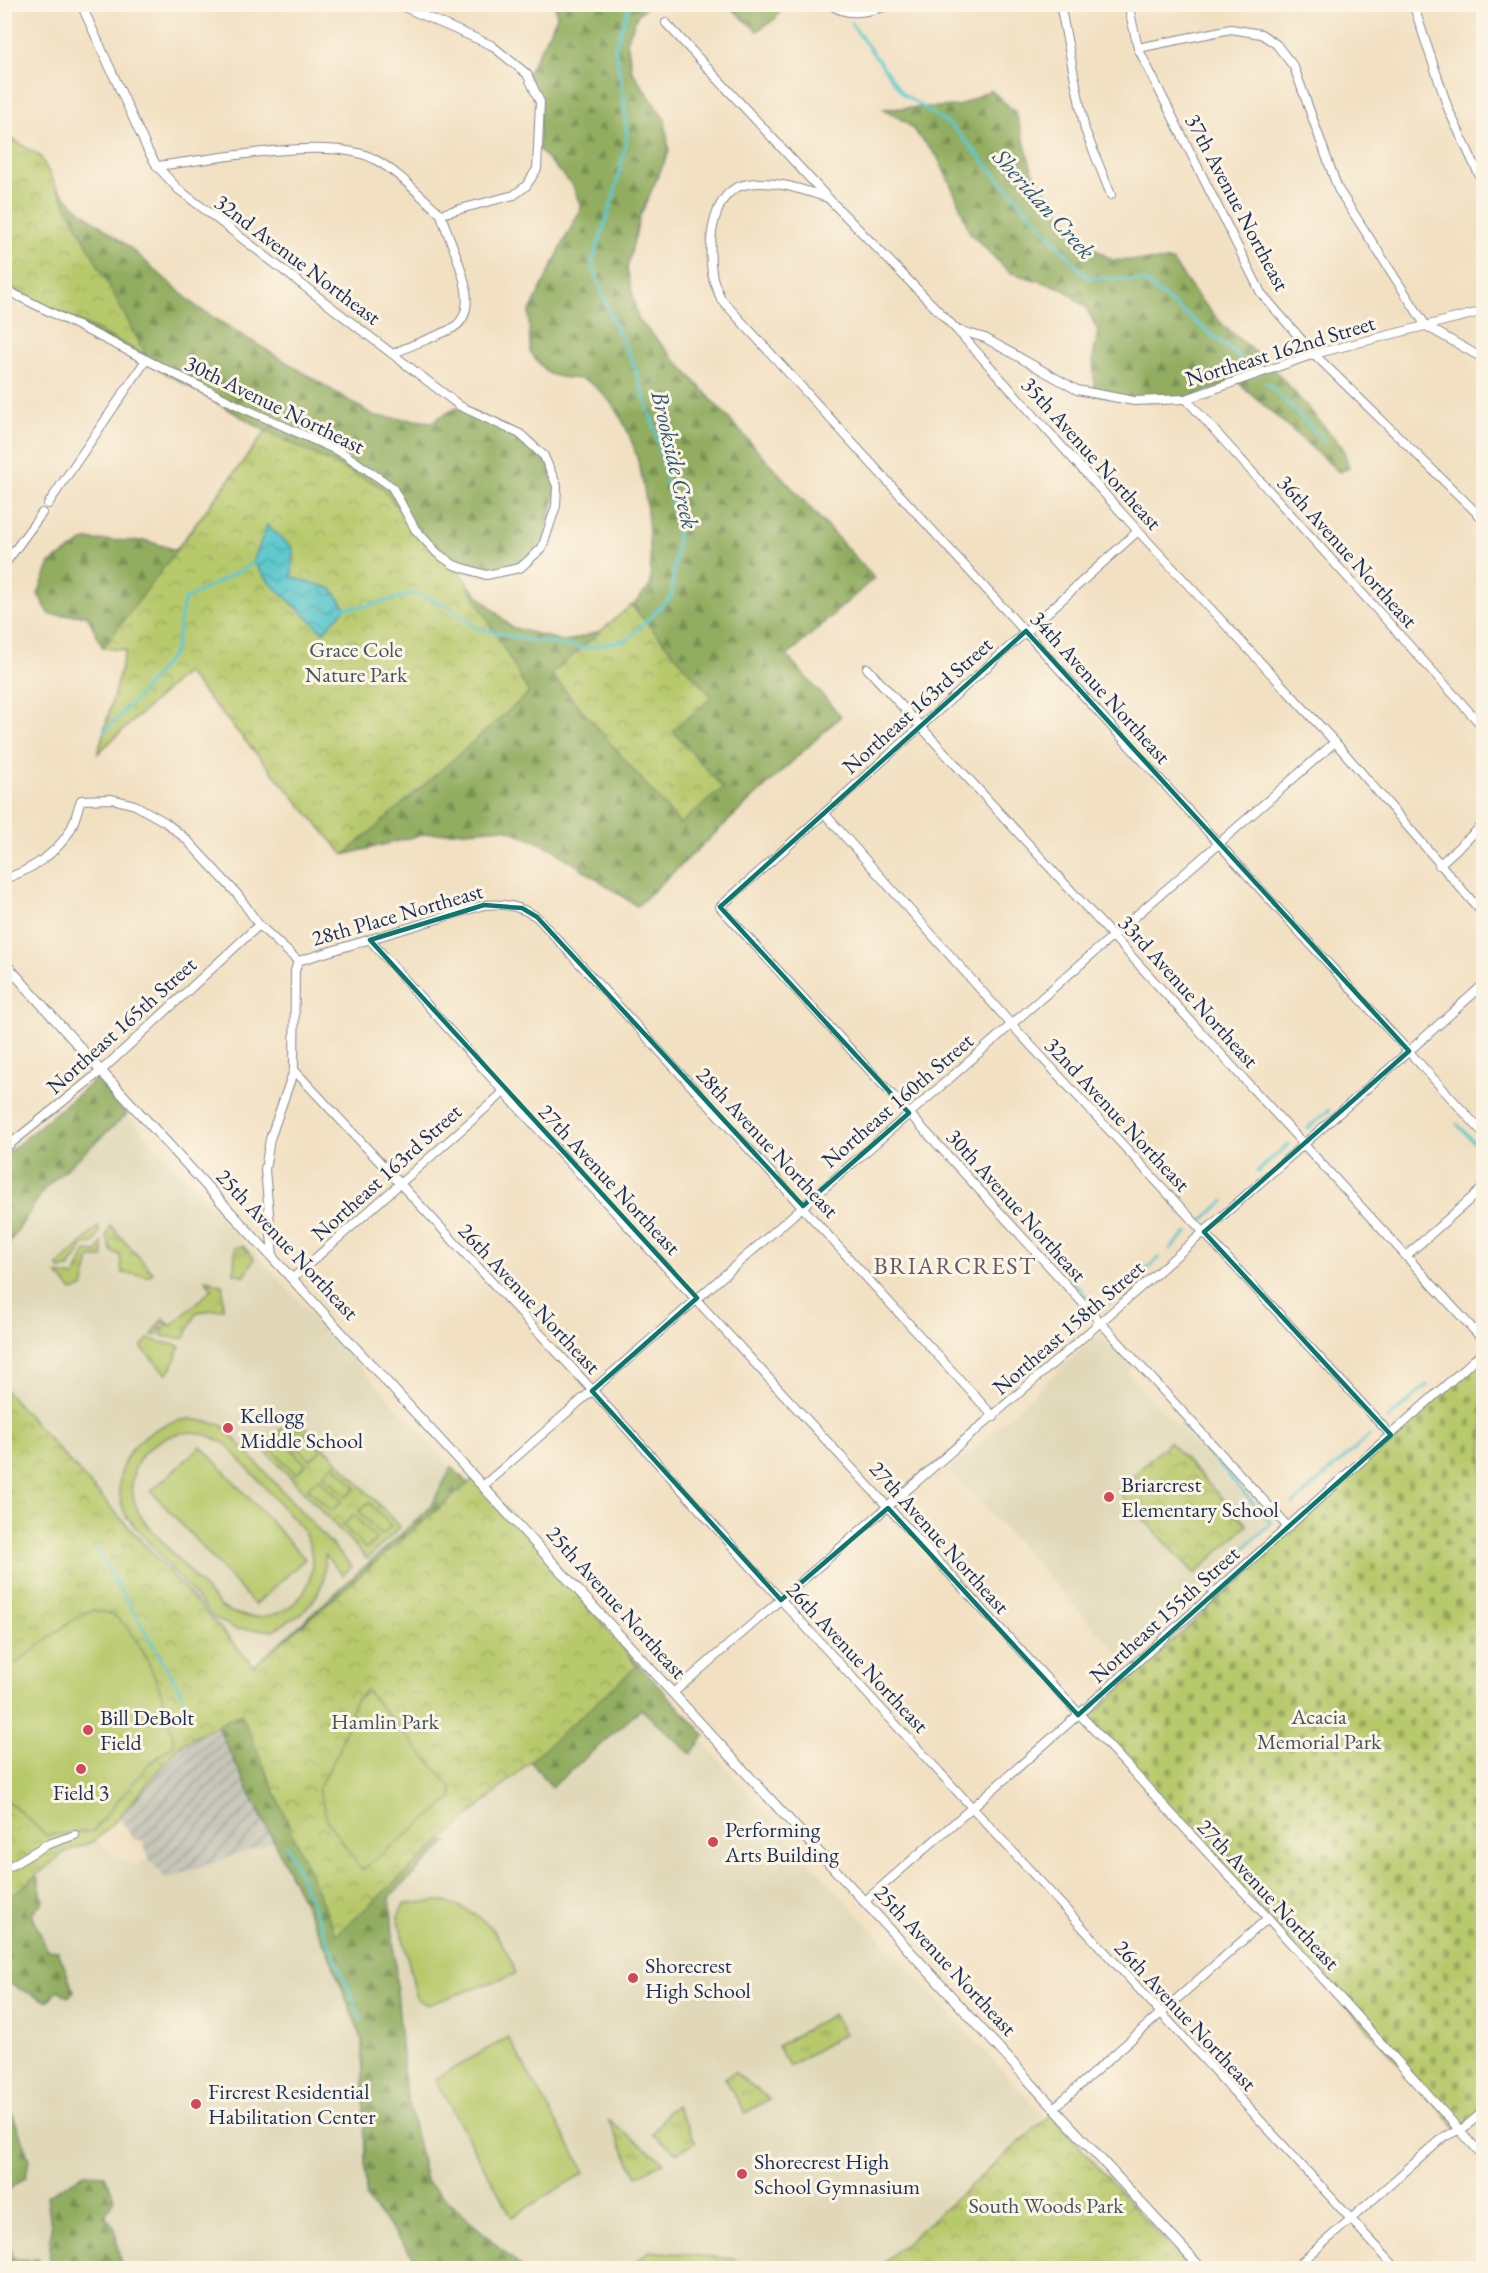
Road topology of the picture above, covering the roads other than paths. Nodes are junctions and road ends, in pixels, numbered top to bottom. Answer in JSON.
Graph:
{"nodes":[{"id":1,"x":81,"y":4,"type":"edge"},
{"id":2,"x":397,"y":4,"type":"edge"},
{"id":3,"x":830,"y":4,"type":"edge"},
{"id":4,"x":896,"y":4,"type":"edge"},
{"id":5,"x":1060,"y":4,"type":"edge"},
{"id":6,"x":1128,"y":4,"type":"edge"},
{"id":7,"x":1413,"y":4,"type":"edge"},
{"id":8,"x":666,"y":23,"type":"dead end"},
{"id":9,"x":1138,"y":48,"type":"junction"},
{"id":10,"x":157,"y":166,"type":"junction"},
{"id":11,"x":1484,"y":185,"type":"edge"},
{"id":12,"x":1111,"y":195,"type":"dead end"},
{"id":13,"x":828,"y":198,"type":"junction"},
{"id":14,"x":441,"y":214,"type":"junction"},
{"id":15,"x":4,"y":289,"type":"edge"},
{"id":16,"x":1484,"y":311,"type":"edge"},
{"id":17,"x":1426,"y":326,"type":"junction"},
{"id":18,"x":957,"y":330,"type":"junction"},
{"id":19,"x":393,"y":354,"type":"junction"},
{"id":20,"x":1314,"y":354,"type":"junction"},
{"id":21,"x":1484,"y":359,"type":"edge"},
{"id":22,"x":146,"y":360,"type":"junction"},
{"id":23,"x":1186,"y":399,"type":"junction"},
{"id":24,"x":48,"y":504,"type":"dead end"},
{"id":25,"x":42,"y":513,"type":"dead end"},
{"id":26,"x":1484,"y":520,"type":"edge"},
{"id":27,"x":1138,"y":531,"type":"junction"},
{"id":28,"x":4,"y":565,"type":"edge"},
{"id":29,"x":454,"y":565,"type":"joint"},
{"id":30,"x":1026,"y":631,"type":"junction"},
{"id":31,"x":867,"y":668,"type":"dead end"},
{"id":32,"x":921,"y":726,"type":"junction"},
{"id":33,"x":1484,"y":728,"type":"edge"},
{"id":34,"x":1335,"y":742,"type":"junction"},
{"id":35,"x":824,"y":813,"type":"junction"},
{"id":36,"x":1484,"y":825,"type":"edge"},
{"id":37,"x":1218,"y":844,"type":"junction"},
{"id":38,"x":1439,"y":865,"type":"junction"},
{"id":39,"x":4,"y":879,"type":"edge"},
{"id":40,"x":507,"y":904,"type":"joint"},
{"id":41,"x":720,"y":907,"type":"joint"},
{"id":42,"x":1484,"y":915,"type":"edge"},
{"id":43,"x":259,"y":925,"type":"junction"},
{"id":44,"x":1114,"y":934,"type":"junction"},
{"id":45,"x":370,"y":940,"type":"junction"},
{"id":46,"x":298,"y":961,"type":"junction"},
{"id":47,"x":4,"y":962,"type":"edge"},
{"id":48,"x":1484,"y":984,"type":"edge"},
{"id":49,"x":1011,"y":1024,"type":"junction"},
{"id":50,"x":1409,"y":1051,"type":"junction"},
{"id":51,"x":294,"y":1070,"type":"junction"},
{"id":52,"x":101,"y":1071,"type":"junction"},
{"id":53,"x":504,"y":1092,"type":"junction"},
{"id":54,"x":909,"y":1113,"type":"junction"},
{"id":55,"x":1484,"y":1134,"type":"edge"},
{"id":56,"x":1304,"y":1145,"type":"junction"},
{"id":57,"x":4,"y":1149,"type":"edge"},
{"id":58,"x":399,"y":1184,"type":"junction"},
{"id":59,"x":1484,"y":1187,"type":"edge"},
{"id":60,"x":803,"y":1206,"type":"junction"},
{"id":61,"x":1204,"y":1232,"type":"junction"},
{"id":62,"x":273,"y":1256,"type":"junction"},
{"id":63,"x":1406,"y":1256,"type":"junction"},
{"id":64,"x":293,"y":1278,"type":"junction"},
{"id":65,"x":697,"y":1298,"type":"junction"},
{"id":66,"x":1101,"y":1322,"type":"junction"},
{"id":67,"x":1484,"y":1341,"type":"edge"},
{"id":68,"x":1484,"y":1351,"type":"edge"},
{"id":69,"x":592,"y":1390,"type":"junction"},
{"id":70,"x":994,"y":1417,"type":"junction"},
{"id":71,"x":1391,"y":1435,"type":"junction"},
{"id":72,"x":484,"y":1485,"type":"junction"},
{"id":73,"x":888,"y":1508,"type":"junction"},
{"id":74,"x":1288,"y":1527,"type":"junction"},
{"id":75,"x":781,"y":1600,"type":"junction"},
{"id":76,"x":673,"y":1693,"type":"junction"},
{"id":77,"x":1078,"y":1715,"type":"junction"},
{"id":78,"x":972,"y":1808,"type":"junction"},
{"id":79,"x":75,"y":1835,"type":"dead end"},
{"id":80,"x":4,"y":1870,"type":"edge"},
{"id":81,"x":865,"y":1901,"type":"junction"},
{"id":82,"x":1268,"y":1918,"type":"junction"},
{"id":83,"x":1160,"y":2014,"type":"junction"},
{"id":84,"x":1055,"y":2107,"type":"junction"},
{"id":85,"x":1484,"y":2111,"type":"edge"},
{"id":86,"x":1458,"y":2129,"type":"junction"},
{"id":87,"x":1484,"y":2157,"type":"edge"},
{"id":88,"x":1351,"y":2219,"type":"junction"},
{"id":89,"x":1202,"y":2268,"type":"edge"},
{"id":90,"x":1295,"y":2268,"type":"edge"},
{"id":91,"x":1396,"y":2268,"type":"edge"}],
"edges":[{"from":1,"to":10,"type":"street","name":"32nd Avenue Northeast"},
{"from":2,"to":14,"type":"street"},
{"from":3,"to":4,"type":"street"},
{"from":5,"to":12,"type":"street"},
{"from":6,"to":9,"type":"street","name":"37th Avenue Northeast"},
{"from":7,"to":11,"type":"street"},
{"from":8,"to":13,"type":"street","name":"35th Avenue Northeast"},
{"from":9,"to":17,"type":"street"},
{"from":9,"to":20,"type":"street","name":"37th Avenue Northeast"},
{"from":10,"to":14,"type":"street"},
{"from":10,"to":19,"type":"street","name":"32nd Avenue Northeast"},
{"from":13,"to":18,"type":"street","name":"35th Avenue Northeast"},
{"from":13,"to":30,"type":"street","name":"34th Avenue Northeast"},
{"from":14,"to":19,"type":"street"},
{"from":15,"to":22,"type":"street"},
{"from":16,"to":17,"type":"street","name":"Northeast 162nd Street"},
{"from":17,"to":20,"type":"street","name":"Northeast 162nd Street"},
{"from":17,"to":21,"type":"street"},
{"from":18,"to":23,"type":"street","name":"Northeast 162nd Street"},
{"from":18,"to":27,"type":"street","name":"35th Avenue Northeast"},
{"from":19,"to":29,"type":"street","name":"32nd Avenue Northeast"},
{"from":20,"to":23,"type":"street","name":"Northeast 162nd Street"},
{"from":20,"to":26,"type":"street","name":"37th Avenue Northeast"},
{"from":22,"to":24,"type":"street"},
{"from":22,"to":29,"type":"street","name":"30th Avenue Northeast"},
{"from":23,"to":33,"type":"street","name":"36th Avenue Northeast"},
{"from":25,"to":28,"type":"street"},
{"from":27,"to":30,"type":"street","name":"Northeast 163rd Street"},
{"from":27,"to":34,"type":"street","name":"35th Avenue Northeast"},
{"from":30,"to":32,"type":"street","name":"Northeast 163rd Street"},
{"from":30,"to":37,"type":"street","name":"34th Avenue Northeast"},
{"from":31,"to":32,"type":"street","name":"33rd Avenue Northeast"},
{"from":32,"to":35,"type":"street","name":"Northeast 163rd Street"},
{"from":32,"to":44,"type":"street","name":"33rd Avenue Northeast"},
{"from":34,"to":37,"type":"street","name":"Northeast 160th Street"},
{"from":34,"to":38,"type":"street","name":"35th Avenue Northeast"},
{"from":35,"to":41,"type":"street","name":"Northeast 163rd Street"},
{"from":35,"to":49,"type":"street","name":"32nd Avenue Northeast"},
{"from":36,"to":38,"type":"street"},
{"from":37,"to":44,"type":"street","name":"Northeast 160th Street"},
{"from":37,"to":50,"type":"street","name":"34th Avenue Northeast"},
{"from":38,"to":42,"type":"street","name":"35th Avenue Northeast"},
{"from":39,"to":43,"type":"street"},
{"from":40,"to":45,"type":"street","name":"28th Place Northeast"},
{"from":40,"to":60,"type":"street","name":"28th Avenue Northeast"},
{"from":41,"to":54,"type":"street","name":"30th Avenue Northeast"},
{"from":43,"to":46,"type":"street"},
{"from":43,"to":52,"type":"street","name":"Northeast 165th Street"},
{"from":44,"to":49,"type":"street","name":"Northeast 160th Street"},
{"from":44,"to":56,"type":"street","name":"33rd Avenue Northeast"},
{"from":45,"to":46,"type":"street","name":"28th Place Northeast"},
{"from":45,"to":53,"type":"street","name":"27th Avenue Northeast"},
{"from":46,"to":51,"type":"street"},
{"from":47,"to":52,"type":"street","name":"25th Avenue Northeast"},
{"from":48,"to":50,"type":"street","name":"Northeast 158th Street"},
{"from":49,"to":54,"type":"street","name":"Northeast 160th Street"},
{"from":49,"to":61,"type":"street","name":"32nd Avenue Northeast"},
{"from":50,"to":55,"type":"street","name":"34th Avenue Northeast"},
{"from":50,"to":56,"type":"street","name":"Northeast 158th Street"},
{"from":51,"to":58,"type":"street","name":"26th Avenue Northeast"},
{"from":51,"to":62,"type":"street"},
{"from":52,"to":57,"type":"street","name":"Northeast 165th Street"},
{"from":52,"to":62,"type":"street","name":"25th Avenue Northeast"},
{"from":53,"to":58,"type":"street","name":"Northeast 163rd Street"},
{"from":53,"to":65,"type":"street","name":"27th Avenue Northeast"},
{"from":54,"to":60,"type":"street","name":"Northeast 160th Street"},
{"from":54,"to":66,"type":"street","name":"30th Avenue Northeast"},
{"from":56,"to":61,"type":"street","name":"Northeast 158th Street"},
{"from":56,"to":63,"type":"street","name":"33rd Avenue Northeast"},
{"from":58,"to":64,"type":"street","name":"Northeast 163rd Street"},
{"from":58,"to":69,"type":"street","name":"26th Avenue Northeast"},
{"from":59,"to":63,"type":"street"},
{"from":60,"to":65,"type":"street","name":"Northeast 160th Street"},
{"from":60,"to":70,"type":"street","name":"28th Avenue Northeast"},
{"from":61,"to":66,"type":"street","name":"Northeast 158th Street"},
{"from":61,"to":71,"type":"street","name":"32nd Avenue Northeast"},
{"from":62,"to":64,"type":"street","name":"25th Avenue Northeast"},
{"from":63,"to":67,"type":"street","name":"33rd Avenue Northeast"},
{"from":64,"to":72,"type":"street","name":"25th Avenue Northeast"},
{"from":65,"to":69,"type":"street","name":"Northeast 160th Street"},
{"from":65,"to":73,"type":"street","name":"27th Avenue Northeast"},
{"from":66,"to":70,"type":"street","name":"Northeast 158th Street"},
{"from":66,"to":74,"type":"street","name":"30th Avenue Northeast"},
{"from":68,"to":71,"type":"street","name":"Northeast 155th Street"},
{"from":69,"to":72,"type":"street","name":"Northeast 160th Street"},
{"from":69,"to":75,"type":"street","name":"26th Avenue Northeast"},
{"from":70,"to":73,"type":"street","name":"Northeast 158th Street"},
{"from":71,"to":74,"type":"street","name":"Northeast 155th Street"},
{"from":72,"to":76,"type":"street","name":"25th Avenue Northeast"},
{"from":73,"to":75,"type":"street","name":"Northeast 158th Street"},
{"from":73,"to":77,"type":"street","name":"27th Avenue Northeast"},
{"from":74,"to":77,"type":"street","name":"Northeast 155th Street"},
{"from":75,"to":76,"type":"street","name":"Northeast 158th Street"},
{"from":75,"to":78,"type":"street","name":"26th Avenue Northeast"},
{"from":76,"to":81,"type":"street","name":"25th Avenue Northeast"},
{"from":77,"to":78,"type":"street","name":"Northeast 155th Street"},
{"from":77,"to":82,"type":"street","name":"27th Avenue Northeast"},
{"from":78,"to":81,"type":"street","name":"Northeast 155th Street"},
{"from":78,"to":83,"type":"street","name":"26th Avenue Northeast"},
{"from":79,"to":80,"type":"street"},
{"from":81,"to":84,"type":"street","name":"25th Avenue Northeast"},
{"from":82,"to":83,"type":"street"},
{"from":82,"to":86,"type":"street","name":"27th Avenue Northeast"},
{"from":83,"to":84,"type":"street"},
{"from":83,"to":88,"type":"street","name":"26th Avenue Northeast"},
{"from":84,"to":89,"type":"street","name":"25th Avenue Northeast"},
{"from":85,"to":86,"type":"street"},
{"from":86,"to":87,"type":"street","name":"27th Avenue Northeast"},
{"from":86,"to":88,"type":"street"},
{"from":88,"to":90,"type":"street"},
{"from":88,"to":91,"type":"street","name":"26th Avenue Northeast"}]}
